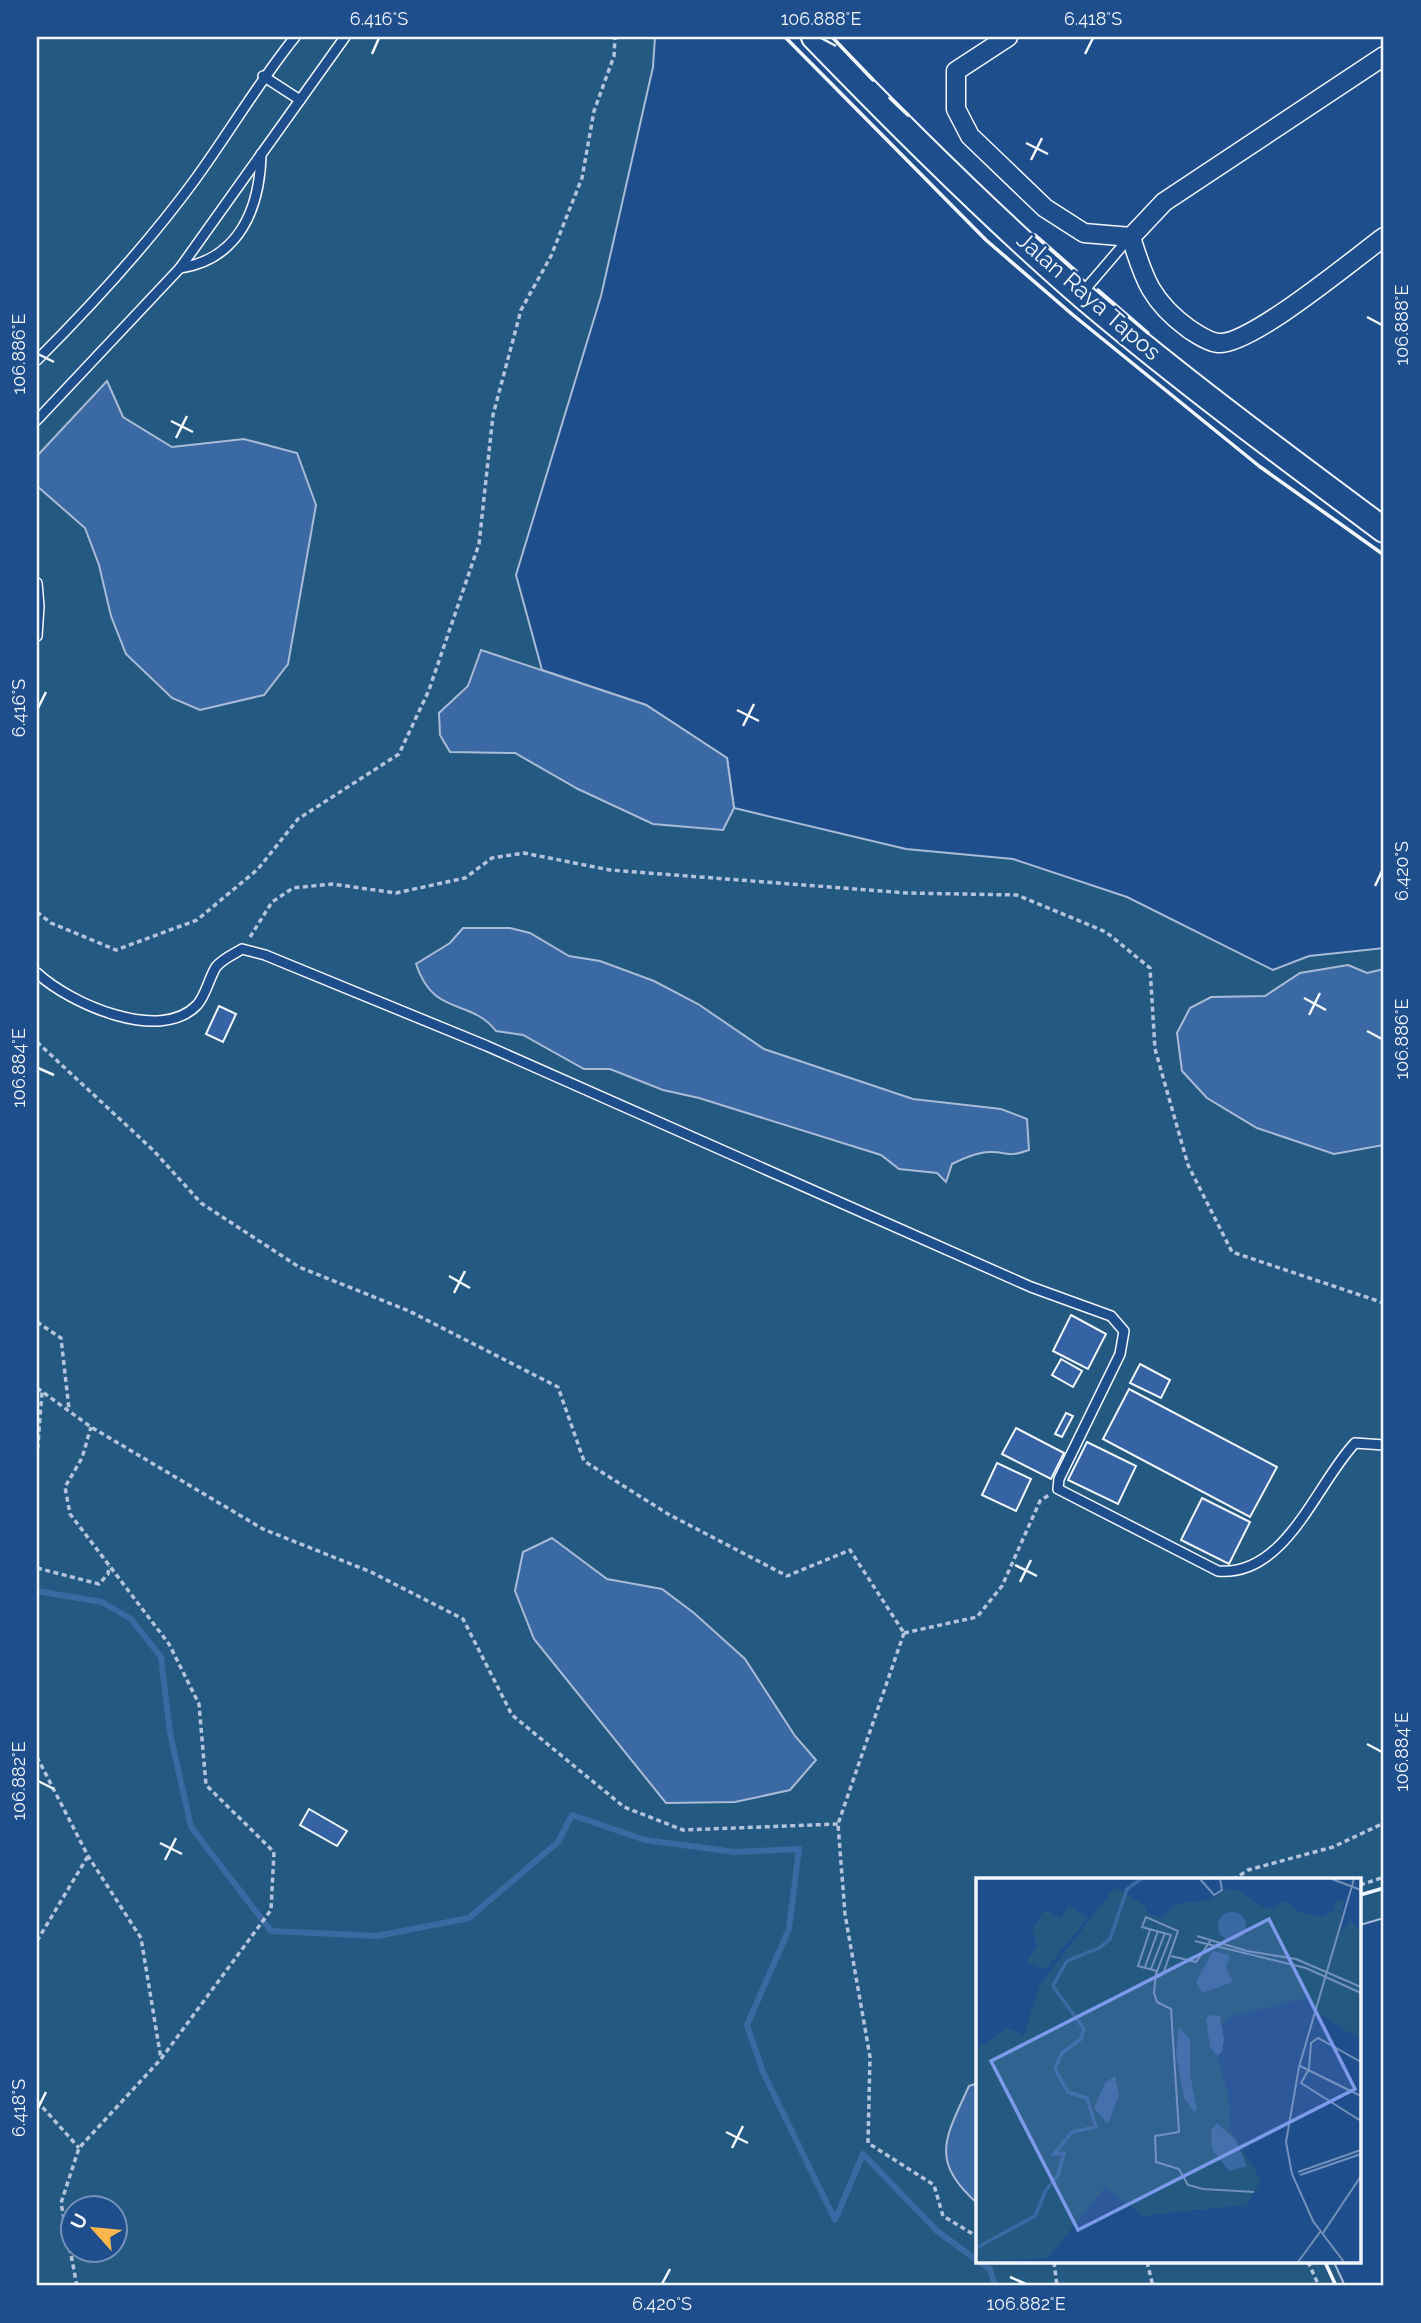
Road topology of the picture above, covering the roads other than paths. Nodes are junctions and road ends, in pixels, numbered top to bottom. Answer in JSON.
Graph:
{"nodes":[{"id":1,"x":295,"y":37,"type":"edge"},
{"id":2,"x":345,"y":37,"type":"edge"},
{"id":3,"x":814,"y":37,"type":"edge"},
{"id":4,"x":1008,"y":37,"type":"edge"},
{"id":5,"x":1384,"y":56,"type":"edge"},
{"id":6,"x":263,"y":76,"type":"junction"},
{"id":7,"x":300,"y":100,"type":"junction"},
{"id":8,"x":261,"y":152,"type":"junction"},
{"id":9,"x":1131,"y":237,"type":"junction"},
{"id":10,"x":1384,"y":237,"type":"edge"},
{"id":11,"x":180,"y":268,"type":"junction"},
{"id":12,"x":1081,"y":294,"type":"junction"},
{"id":13,"x":37,"y":360,"type":"edge"},
{"id":14,"x":37,"y":420,"type":"edge"},
{"id":15,"x":1384,"y":530,"type":"edge"},
{"id":16,"x":37,"y":583,"type":"edge"},
{"id":17,"x":37,"y":636,"type":"edge"},
{"id":18,"x":37,"y":972,"type":"edge"},
{"id":19,"x":1384,"y":1445,"type":"edge"}],
"edges":[{"from":1,"to":6,"type":"lane"},
{"from":2,"to":7,"type":"lane"},
{"from":3,"to":12,"type":"main road","name":"Jalan Raya Tapos"},
{"from":4,"to":9,"type":"street"},
{"from":5,"to":9,"type":"street"},
{"from":6,"to":7,"type":"lane"},
{"from":6,"to":13,"type":"lane"},
{"from":7,"to":8,"type":"lane"},
{"from":8,"to":11,"type":"lane"},
{"from":8,"to":11,"type":"lane"},
{"from":9,"to":10,"type":"street"},
{"from":9,"to":12,"type":"lane"},
{"from":11,"to":14,"type":"lane"},
{"from":12,"to":15,"type":"main road","name":"Jalan Raya Tapos"},
{"from":16,"to":17,"type":"lane"},
{"from":18,"to":19,"type":"lane"}]}
